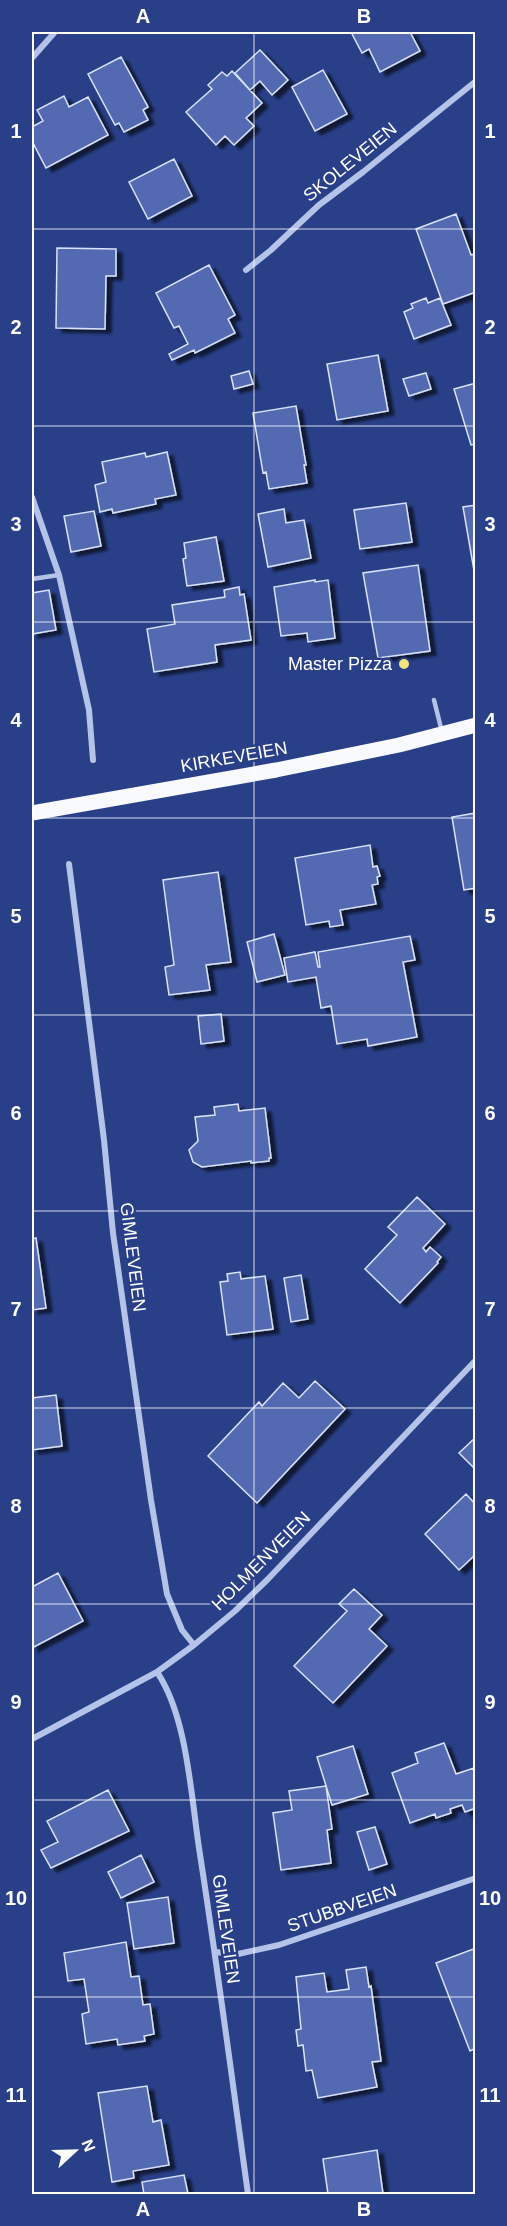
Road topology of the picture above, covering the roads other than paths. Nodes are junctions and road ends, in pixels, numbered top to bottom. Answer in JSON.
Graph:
{"nodes":[{"id":1,"x":55,"y":32,"type":"edge"},
{"id":2,"x":32,"y":58,"type":"edge"},
{"id":3,"x":476,"y":81,"type":"edge"},
{"id":4,"x":246,"y":270,"type":"dead end"},
{"id":5,"x":32,"y":497,"type":"edge"},
{"id":6,"x":59,"y":575,"type":"junction"},
{"id":7,"x":32,"y":579,"type":"edge"},
{"id":8,"x":435,"y":700,"type":"dead end"},
{"id":9,"x":476,"y":725,"type":"edge"},
{"id":10,"x":476,"y":731,"type":"edge"},
{"id":11,"x":443,"y":735,"type":"junction"},
{"id":12,"x":93,"y":760,"type":"dead end"},
{"id":13,"x":32,"y":813,"type":"edge"},
{"id":14,"x":69,"y":864,"type":"dead end"},
{"id":15,"x":476,"y":1360,"type":"edge"},
{"id":16,"x":194,"y":1645,"type":"junction"},
{"id":17,"x":158,"y":1672,"type":"junction"},
{"id":18,"x":32,"y":1739,"type":"edge"},
{"id":19,"x":476,"y":1878,"type":"edge"},
{"id":20,"x":215,"y":1952,"type":"junction"},
{"id":21,"x":248,"y":2194,"type":"edge"}],
"edges":[{"from":1,"to":2,"type":"street"},
{"from":3,"to":4,"type":"street","name":"SKOLEVEIEN"},
{"from":5,"to":6,"type":"street"},
{"from":6,"to":7,"type":"lane"},
{"from":6,"to":12,"type":"street"},
{"from":8,"to":11,"type":"lane"},
{"from":9,"to":11,"type":"main road","name":"KIRKEVEIEN"},
{"from":10,"to":11,"type":"main road","name":"KIRKEVEIEN"},
{"from":11,"to":13,"type":"main road","name":"KIRKEVEIEN"},
{"from":14,"to":16,"type":"street","name":"GIMLEVEIEN"},
{"from":15,"to":16,"type":"street","name":"HOLMENVEIEN"},
{"from":16,"to":17,"type":"street","name":"HOLMENVEIEN"},
{"from":17,"to":18,"type":"street","name":"HOLMENVEIEN"},
{"from":17,"to":20,"type":"street","name":"GIMLEVEIEN"},
{"from":19,"to":20,"type":"street","name":"STUBBVEIEN"},
{"from":20,"to":21,"type":"street","name":"GIMLEVEIEN"}]}
